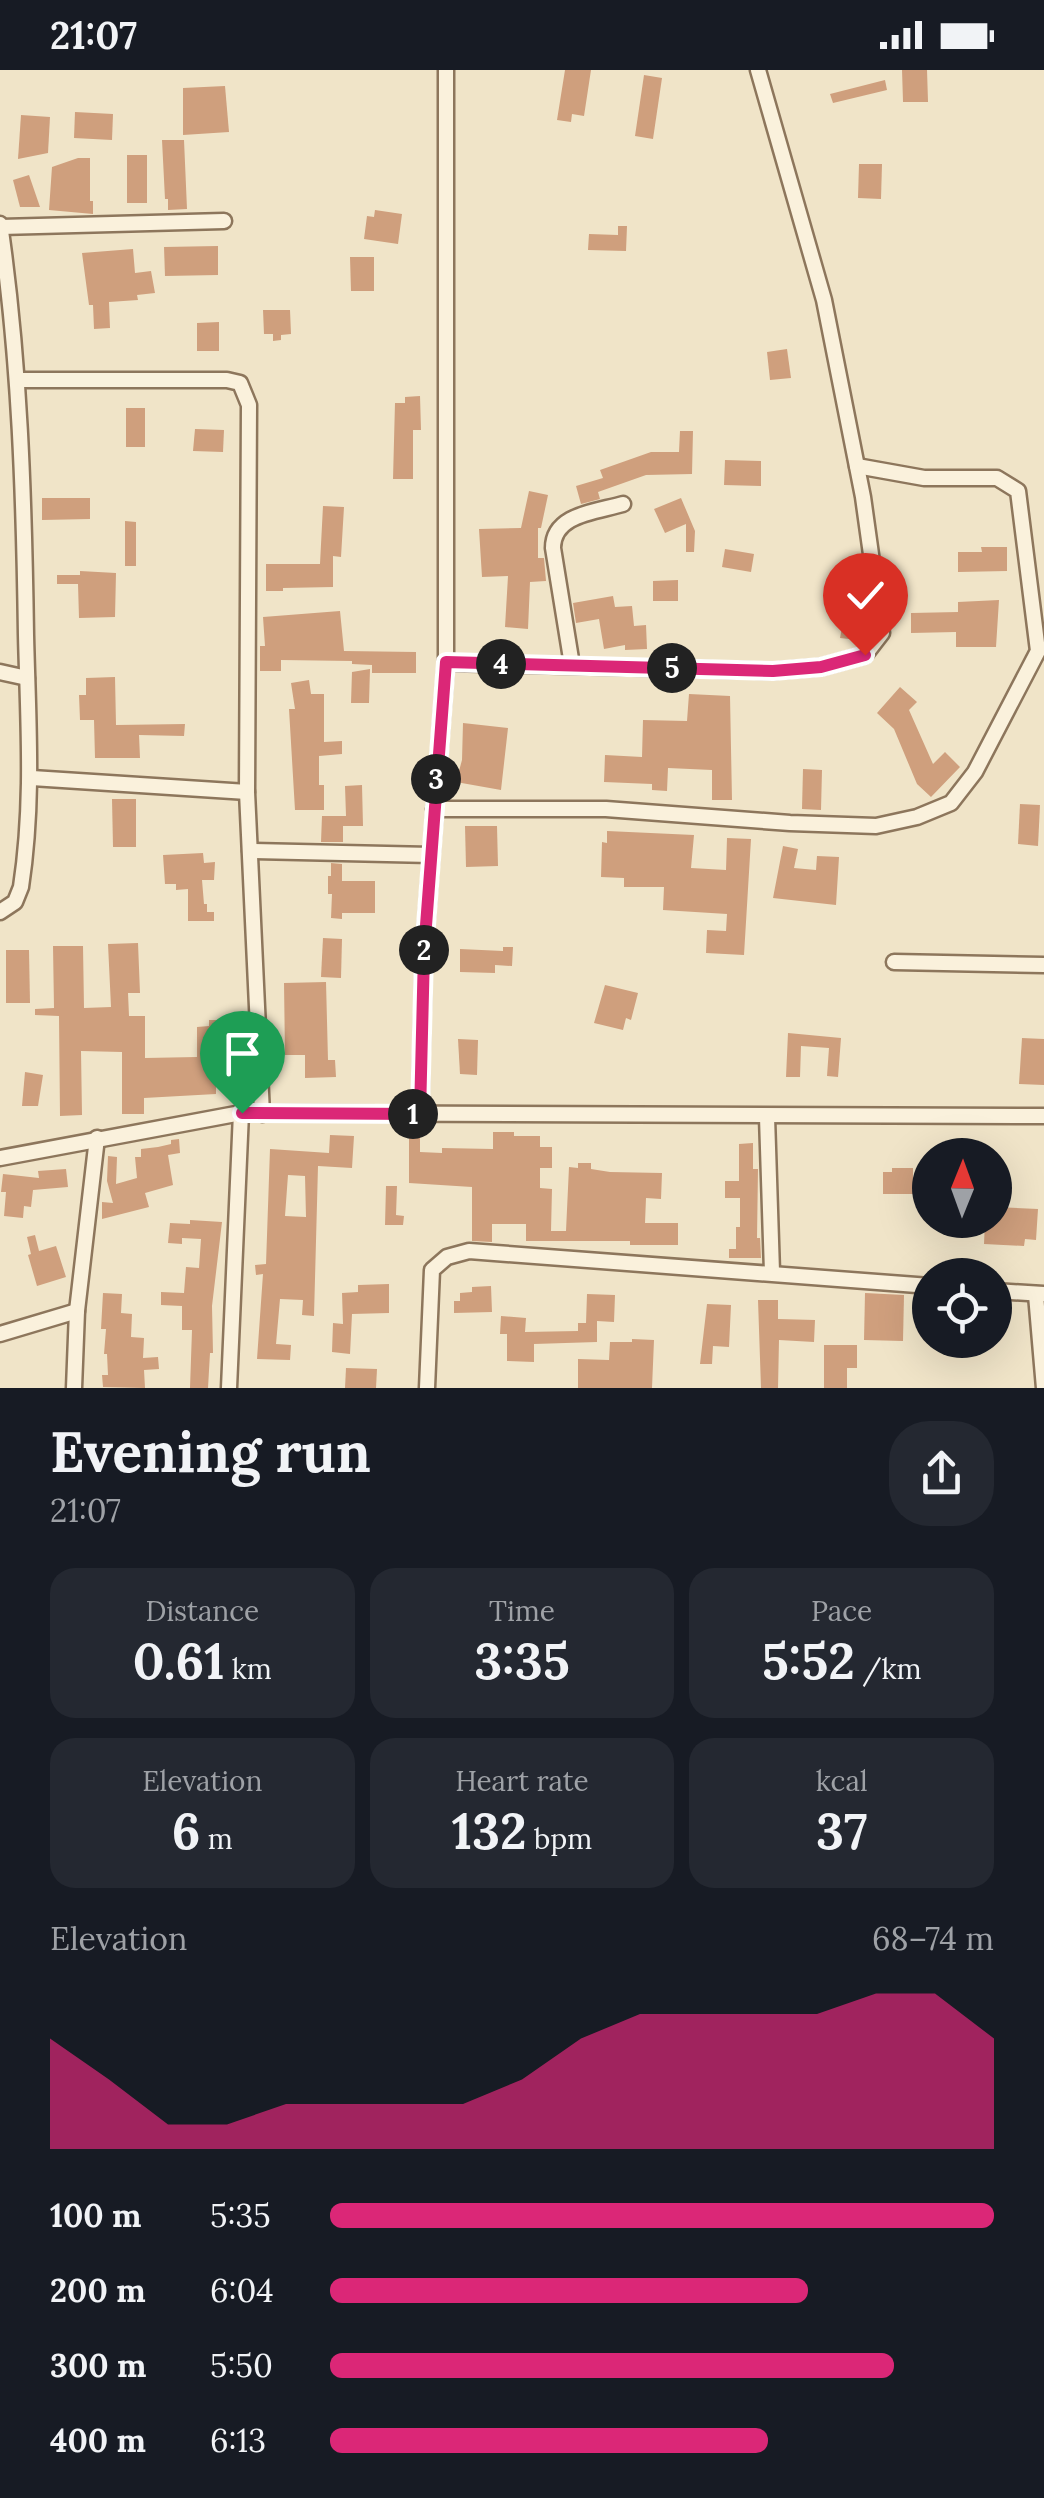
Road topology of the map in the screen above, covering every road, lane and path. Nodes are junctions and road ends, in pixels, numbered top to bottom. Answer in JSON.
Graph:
{"nodes":[{"id":1,"x":446,"y":70,"type":"edge"},
{"id":2,"x":758,"y":70,"type":"edge"},
{"id":3,"x":224,"y":220,"type":"dead end"},
{"id":4,"x":0,"y":225,"type":"edge"},
{"id":5,"x":18,"y":380,"type":"junction"},
{"id":6,"x":856,"y":466,"type":"junction"},
{"id":7,"x":623,"y":504,"type":"dead end"},
{"id":8,"x":1041,"y":651,"type":"edge"},
{"id":9,"x":446,"y":662,"type":"junction"},
{"id":10,"x":572,"y":665,"type":"junction"},
{"id":11,"x":0,"y":672,"type":"edge"},
{"id":12,"x":27,"y":678,"type":"junction"},
{"id":13,"x":32,"y":778,"type":"junction"},
{"id":14,"x":247,"y":792,"type":"junction"},
{"id":15,"x":434,"y":810,"type":"junction"},
{"id":16,"x":250,"y":851,"type":"junction"},
{"id":17,"x":431,"y":855,"type":"junction"},
{"id":18,"x":0,"y":912,"type":"edge"},
{"id":19,"x":894,"y":962,"type":"dead end"},
{"id":20,"x":1044,"y":965,"type":"edge"},
{"id":21,"x":242,"y":1113,"type":"junction"},
{"id":22,"x":262,"y":1114,"type":"junction"},
{"id":23,"x":420,"y":1114,"type":"junction"},
{"id":24,"x":1044,"y":1116,"type":"edge"},
{"id":25,"x":767,"y":1117,"type":"junction"},
{"id":26,"x":97,"y":1138,"type":"junction"},
{"id":27,"x":0,"y":1158,"type":"edge"},
{"id":28,"x":772,"y":1272,"type":"junction"},
{"id":29,"x":912,"y":1284,"type":"edge"},
{"id":30,"x":1012,"y":1292,"type":"edge"},
{"id":31,"x":1040,"y":1294,"type":"edge"},
{"id":32,"x":77,"y":1311,"type":"junction"},
{"id":33,"x":0,"y":1334,"type":"edge"},
{"id":34,"x":74,"y":1388,"type":"edge"},
{"id":35,"x":229,"y":1388,"type":"edge"},
{"id":36,"x":427,"y":1388,"type":"edge"},
{"id":37,"x":1044,"y":1388,"type":"edge"}],
"edges":[{"from":1,"to":9,"type":"street"},
{"from":2,"to":6,"type":"street"},
{"from":3,"to":4,"type":"street"},
{"from":4,"to":5,"type":"street"},
{"from":5,"to":12,"type":"street"},
{"from":5,"to":14,"type":"street"},
{"from":6,"to":8,"type":"street"},
{"from":6,"to":10,"type":"street"},
{"from":7,"to":10,"type":"street"},
{"from":8,"to":15,"type":"street"},
{"from":9,"to":10,"type":"street"},
{"from":9,"to":15,"type":"street"},
{"from":11,"to":12,"type":"street"},
{"from":12,"to":13,"type":"street"},
{"from":13,"to":14,"type":"street"},
{"from":13,"to":18,"type":"street"},
{"from":14,"to":16,"type":"street"},
{"from":15,"to":17,"type":"street"},
{"from":16,"to":17,"type":"street"},
{"from":16,"to":22,"type":"street"},
{"from":17,"to":23,"type":"street"},
{"from":19,"to":20,"type":"street"},
{"from":21,"to":22,"type":"street"},
{"from":21,"to":26,"type":"street"},
{"from":21,"to":35,"type":"street"},
{"from":22,"to":23,"type":"street"},
{"from":23,"to":25,"type":"street"},
{"from":24,"to":25,"type":"street"},
{"from":25,"to":28,"type":"street"},
{"from":26,"to":27,"type":"street"},
{"from":26,"to":32,"type":"street"},
{"from":28,"to":29,"type":"street"},
{"from":28,"to":36,"type":"street"},
{"from":30,"to":31,"type":"street"},
{"from":31,"to":37,"type":"street"},
{"from":32,"to":33,"type":"street"},
{"from":32,"to":34,"type":"street"}]}
